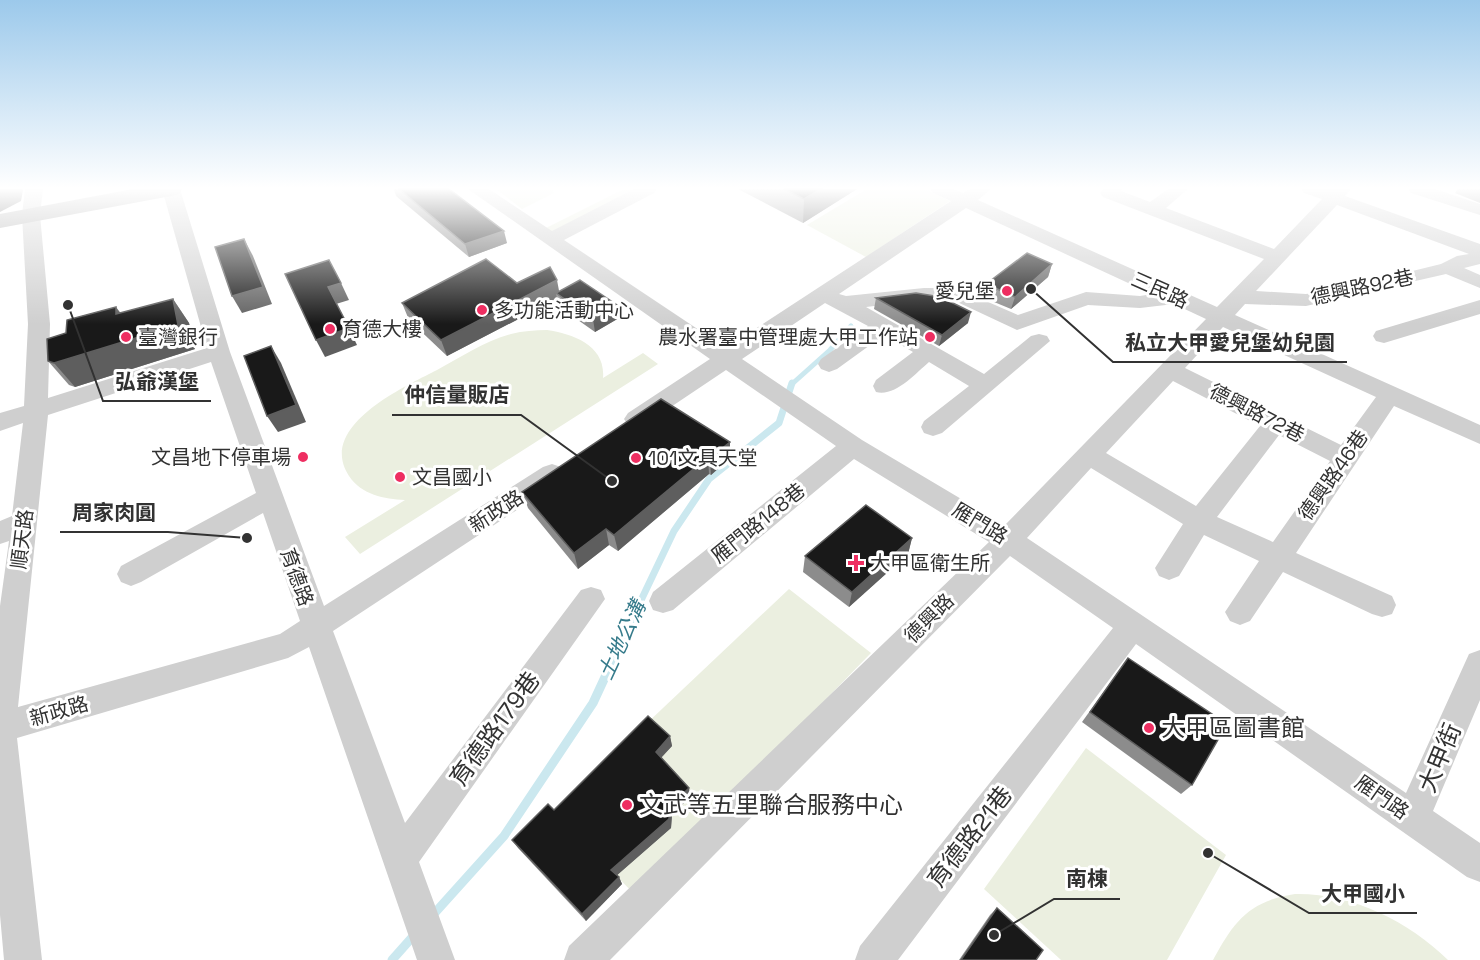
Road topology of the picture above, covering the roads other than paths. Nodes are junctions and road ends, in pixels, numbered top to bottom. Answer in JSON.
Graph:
{"nodes":[{"id":1,"x":38,"y":234,"type":"edge"},
{"id":2,"x":184,"y":234,"type":"edge"},
{"id":3,"x":544,"y":234,"type":"edge"},
{"id":4,"x":914,"y":234,"type":"edge"},
{"id":5,"x":1037,"y":234,"type":"edge"},
{"id":6,"x":1215,"y":234,"type":"edge"},
{"id":7,"x":1299,"y":234,"type":"edge"},
{"id":8,"x":1438,"y":234,"type":"edge"},
{"id":9,"x":1480,"y":251,"type":"edge"},
{"id":10,"x":1277,"y":257,"type":"junction"},
{"id":11,"x":1480,"y":258,"type":"edge"},
{"id":12,"x":1448,"y":268,"type":"junction"},
{"id":13,"x":1480,"y":282,"type":"edge"},
{"id":14,"x":822,"y":295,"type":"junction"},
{"id":15,"x":1177,"y":297,"type":"junction"},
{"id":16,"x":1239,"y":297,"type":"junction"},
{"id":17,"x":844,"y":303,"type":"junction"},
{"id":18,"x":1480,"y":308,"type":"edge"},
{"id":19,"x":1220,"y":317,"type":"junction"},
{"id":20,"x":882,"y":326,"type":"junction"},
{"id":21,"x":1384,"y":336,"type":"dead end"},
{"id":22,"x":1038,"y":341,"type":"dead end"},
{"id":23,"x":219,"y":352,"type":"junction"},
{"id":24,"x":928,"y":352,"type":"junction"},
{"id":25,"x":725,"y":360,"type":"junction"},
{"id":26,"x":830,"y":364,"type":"dead end"},
{"id":27,"x":1170,"y":370,"type":"junction"},
{"id":28,"x":984,"y":384,"type":"junction"},
{"id":29,"x":884,"y":386,"type":"dead end"},
{"id":30,"x":1390,"y":394,"type":"junction"},
{"id":31,"x":36,"y":411,"type":"junction"},
{"id":32,"x":0,"y":422,"type":"edge"},
{"id":33,"x":1276,"y":422,"type":"junction"},
{"id":34,"x":933,"y":427,"type":"dead end"},
{"id":35,"x":615,"y":432,"type":"edge"},
{"id":36,"x":1480,"y":435,"type":"edge"},
{"id":37,"x":853,"y":446,"type":"junction"},
{"id":38,"x":1089,"y":455,"type":"junction"},
{"id":39,"x":1345,"y":458,"type":"junction"},
{"id":40,"x":575,"y":459,"type":"edge"},
{"id":41,"x":269,"y":498,"type":"junction"},
{"id":42,"x":1199,"y":522,"type":"junction"},
{"id":43,"x":12,"y":528,"type":"edge"},
{"id":44,"x":1008,"y":540,"type":"junction"},
{"id":45,"x":1277,"y":557,"type":"junction"},
{"id":46,"x":1169,"y":568,"type":"dead end"},
{"id":47,"x":131,"y":574,"type":"dead end"},
{"id":48,"x":591,"y":599,"type":"dead end"},
{"id":49,"x":663,"y":601,"type":"dead end"},
{"id":50,"x":1382,"y":605,"type":"dead end"},
{"id":51,"x":1240,"y":612,"type":"dead end"},
{"id":52,"x":1133,"y":626,"type":"junction"},
{"id":53,"x":316,"y":629,"type":"junction"},
{"id":54,"x":1478,"y":676,"type":"edge"},
{"id":55,"x":0,"y":728,"type":"edge"},
{"id":56,"x":1413,"y":818,"type":"junction"},
{"id":57,"x":399,"y":860,"type":"junction"},
{"id":58,"x":1480,"y":864,"type":"edge"},
{"id":59,"x":23,"y":960,"type":"edge"},
{"id":60,"x":436,"y":960,"type":"edge"},
{"id":61,"x":583,"y":960,"type":"edge"},
{"id":62,"x":874,"y":960,"type":"edge"}],
"edges":[{"from":1,"to":31,"type":"street","name":"順天路"},
{"from":2,"to":23,"type":"street","name":"育德路"},
{"from":3,"to":25,"type":"street","name":"雁門路"},
{"from":4,"to":14,"type":"street"},
{"from":5,"to":15,"type":"street","name":"三民路"},
{"from":6,"to":10,"type":"street"},
{"from":7,"to":10,"type":"street","name":"德興路"},
{"from":8,"to":9,"type":"street"},
{"from":10,"to":16,"type":"street","name":"德興路"},
{"from":11,"to":12,"type":"street","name":"德興路92巷"},
{"from":12,"to":13,"type":"street"},
{"from":12,"to":16,"type":"street","name":"德興路92巷"},
{"from":14,"to":17,"type":"street"},
{"from":14,"to":25,"type":"street"},
{"from":15,"to":17,"type":"street"},
{"from":15,"to":19,"type":"street","name":"三民路"},
{"from":16,"to":19,"type":"street","name":"德興路"},
{"from":17,"to":20,"type":"street"},
{"from":18,"to":21,"type":"street"},
{"from":19,"to":27,"type":"street","name":"德興路"},
{"from":19,"to":30,"type":"street","name":"三民路"},
{"from":20,"to":24,"type":"street"},
{"from":20,"to":26,"type":"street"},
{"from":22,"to":28,"type":"street"},
{"from":23,"to":31,"type":"street"},
{"from":23,"to":41,"type":"street","name":"育德路"},
{"from":24,"to":28,"type":"street"},
{"from":24,"to":29,"type":"street"},
{"from":25,"to":35,"type":"street"},
{"from":25,"to":37,"type":"street","name":"雁門路"},
{"from":27,"to":33,"type":"street","name":"德興路72巷"},
{"from":27,"to":38,"type":"street","name":"德興路"},
{"from":28,"to":34,"type":"street"},
{"from":30,"to":36,"type":"street","name":"三民路"},
{"from":30,"to":39,"type":"street","name":"德興路46巷"},
{"from":31,"to":32,"type":"street"},
{"from":31,"to":43,"type":"street","name":"順天路"},
{"from":33,"to":39,"type":"street","name":"德興路72巷"},
{"from":33,"to":42,"type":"street"},
{"from":37,"to":44,"type":"street","name":"雁門路"},
{"from":37,"to":49,"type":"street","name":"雁門路148巷"},
{"from":38,"to":42,"type":"street"},
{"from":38,"to":44,"type":"street","name":"德興路"},
{"from":39,"to":45,"type":"street","name":"德興路46巷"},
{"from":40,"to":53,"type":"street","name":"新政路"},
{"from":41,"to":47,"type":"street"},
{"from":41,"to":53,"type":"street","name":"育德路"},
{"from":42,"to":45,"type":"street"},
{"from":42,"to":46,"type":"street"},
{"from":43,"to":55,"type":"street","name":"順天路"},
{"from":44,"to":52,"type":"street","name":"雁門路"},
{"from":44,"to":61,"type":"street","name":"德興路"},
{"from":45,"to":50,"type":"street"},
{"from":45,"to":51,"type":"street","name":"德興路46巷"},
{"from":48,"to":57,"type":"street","name":"育德路179巷"},
{"from":52,"to":56,"type":"street","name":"雁門路"},
{"from":52,"to":62,"type":"street","name":"育德路21巷"},
{"from":53,"to":55,"type":"street","name":"新政路"},
{"from":53,"to":57,"type":"street","name":"育德路"},
{"from":54,"to":56,"type":"street","name":"大甲街"},
{"from":55,"to":59,"type":"street","name":"順天路"},
{"from":56,"to":58,"type":"street","name":"雁門路"},
{"from":57,"to":60,"type":"street","name":"育德路"}]}
